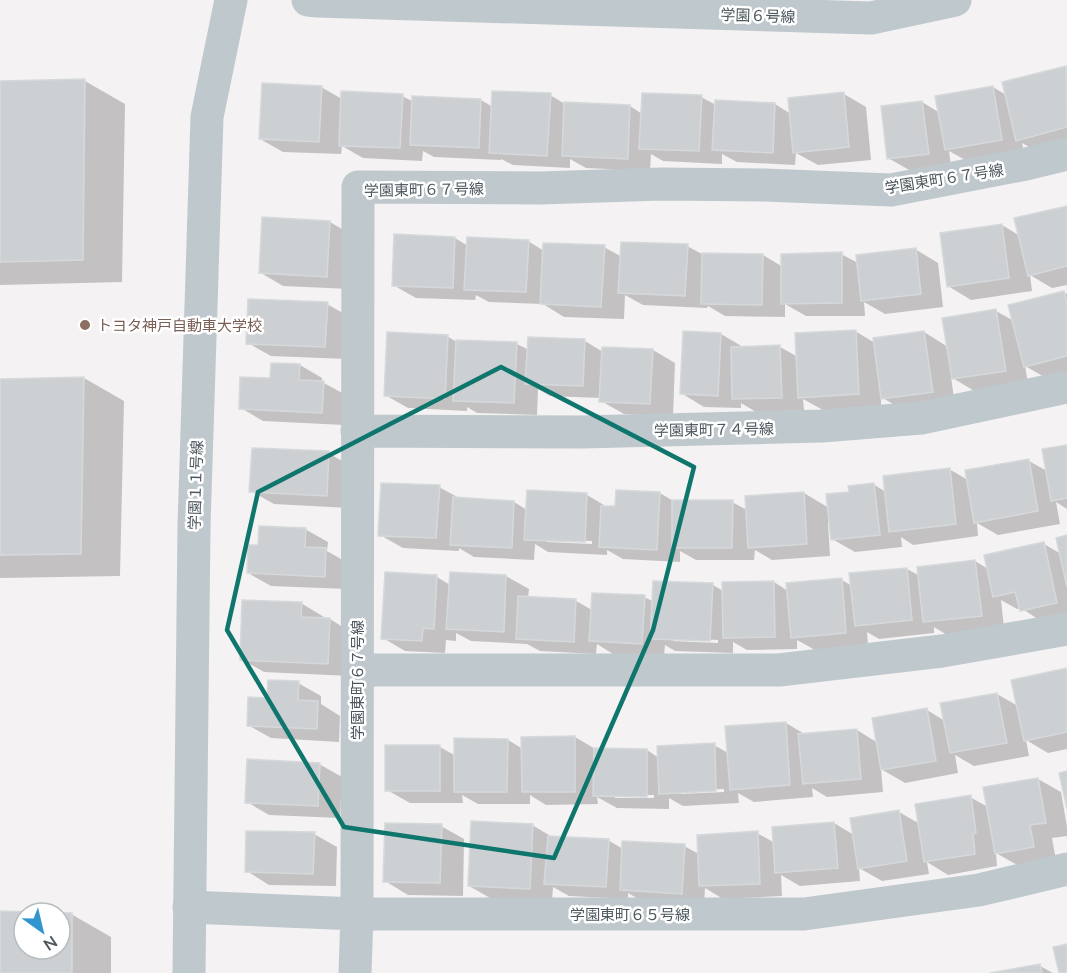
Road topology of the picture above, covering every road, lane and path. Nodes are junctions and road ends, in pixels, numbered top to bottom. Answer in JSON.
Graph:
{"nodes":[{"id":1,"x":231,"y":0,"type":"edge"},
{"id":2,"x":308,"y":0,"type":"edge"},
{"id":3,"x":955,"y":0,"type":"edge"},
{"id":4,"x":1067,"y":154,"type":"edge"},
{"id":5,"x":1067,"y":387,"type":"edge"},
{"id":6,"x":357,"y":431,"type":"junction"},
{"id":7,"x":1067,"y":629,"type":"edge"},
{"id":8,"x":357,"y":670,"type":"junction"},
{"id":9,"x":1067,"y":869,"type":"edge"},
{"id":10,"x":189,"y":906,"type":"junction"},
{"id":11,"x":357,"y":914,"type":"junction"},
{"id":12,"x":189,"y":973,"type":"edge"},
{"id":13,"x":355,"y":973,"type":"edge"}],
"edges":[{"from":1,"to":10,"type":"street","name":"学園１１号線"},
{"from":2,"to":3,"type":"street","name":"学園６号線"},
{"from":4,"to":6,"type":"street","name":"学園東町６７号線"},
{"from":5,"to":6,"type":"street","name":"学園東町７４号線"},
{"from":6,"to":8,"type":"street","name":"学園東町６７号線"},
{"from":7,"to":8,"type":"street"},
{"from":8,"to":11,"type":"street","name":"学園東町６７号線"},
{"from":9,"to":11,"type":"street","name":"学園東町６５号線"},
{"from":10,"to":11,"type":"street","name":"学園東町６５号線"},
{"from":10,"to":12,"type":"street","name":"学園１１号線"},
{"from":11,"to":13,"type":"street","name":"学園東町６７号線"}]}
